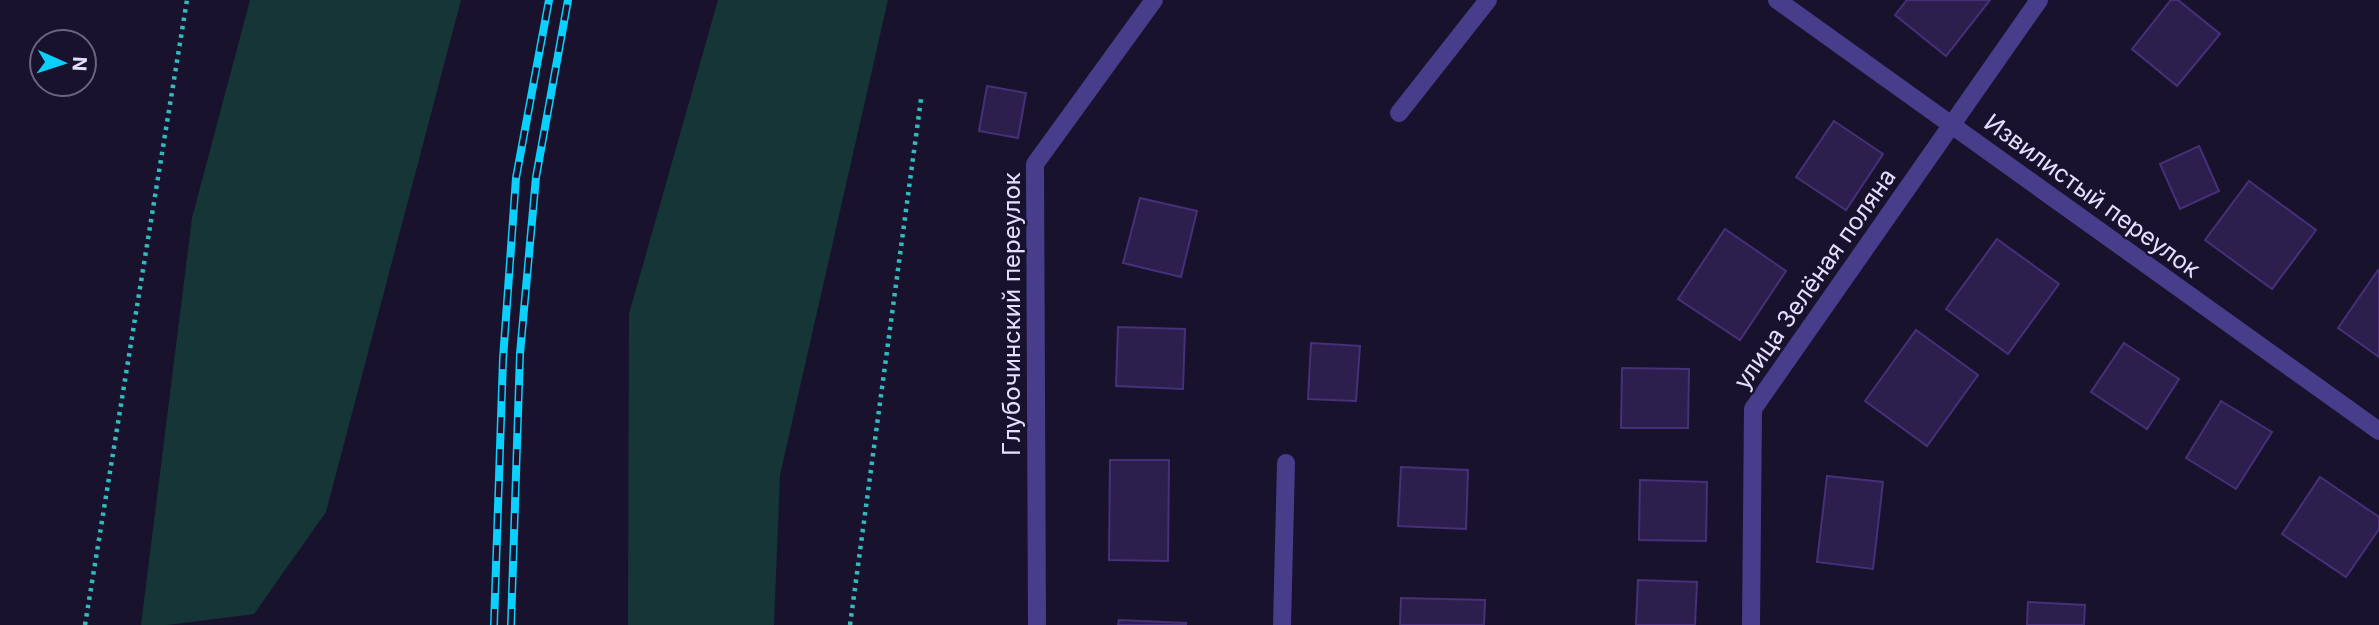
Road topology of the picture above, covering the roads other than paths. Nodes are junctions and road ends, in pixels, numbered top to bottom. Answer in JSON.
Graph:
{"nodes":[{"id":1,"x":1154,"y":0,"type":"edge"},
{"id":2,"x":1488,"y":0,"type":"edge"},
{"id":3,"x":1777,"y":0,"type":"edge"},
{"id":4,"x":2039,"y":0,"type":"edge"},
{"id":5,"x":1399,"y":113,"type":"dead end"},
{"id":6,"x":1952,"y":125,"type":"junction"},
{"id":7,"x":2379,"y":431,"type":"edge"},
{"id":8,"x":1286,"y":463,"type":"dead end"},
{"id":9,"x":1037,"y":625,"type":"edge"},
{"id":10,"x":1282,"y":625,"type":"edge"},
{"id":11,"x":1751,"y":625,"type":"edge"}],
"edges":[{"from":1,"to":9,"type":"street","name":"Глубочинский переулок"},
{"from":2,"to":5,"type":"street"},
{"from":3,"to":6,"type":"street","name":"Извилистый переулок"},
{"from":4,"to":6,"type":"street","name":"улица Зелёная поляна"},
{"from":6,"to":7,"type":"street","name":"Извилистый переулок"},
{"from":6,"to":11,"type":"street","name":"улица Зелёная поляна"},
{"from":8,"to":10,"type":"street"}]}
